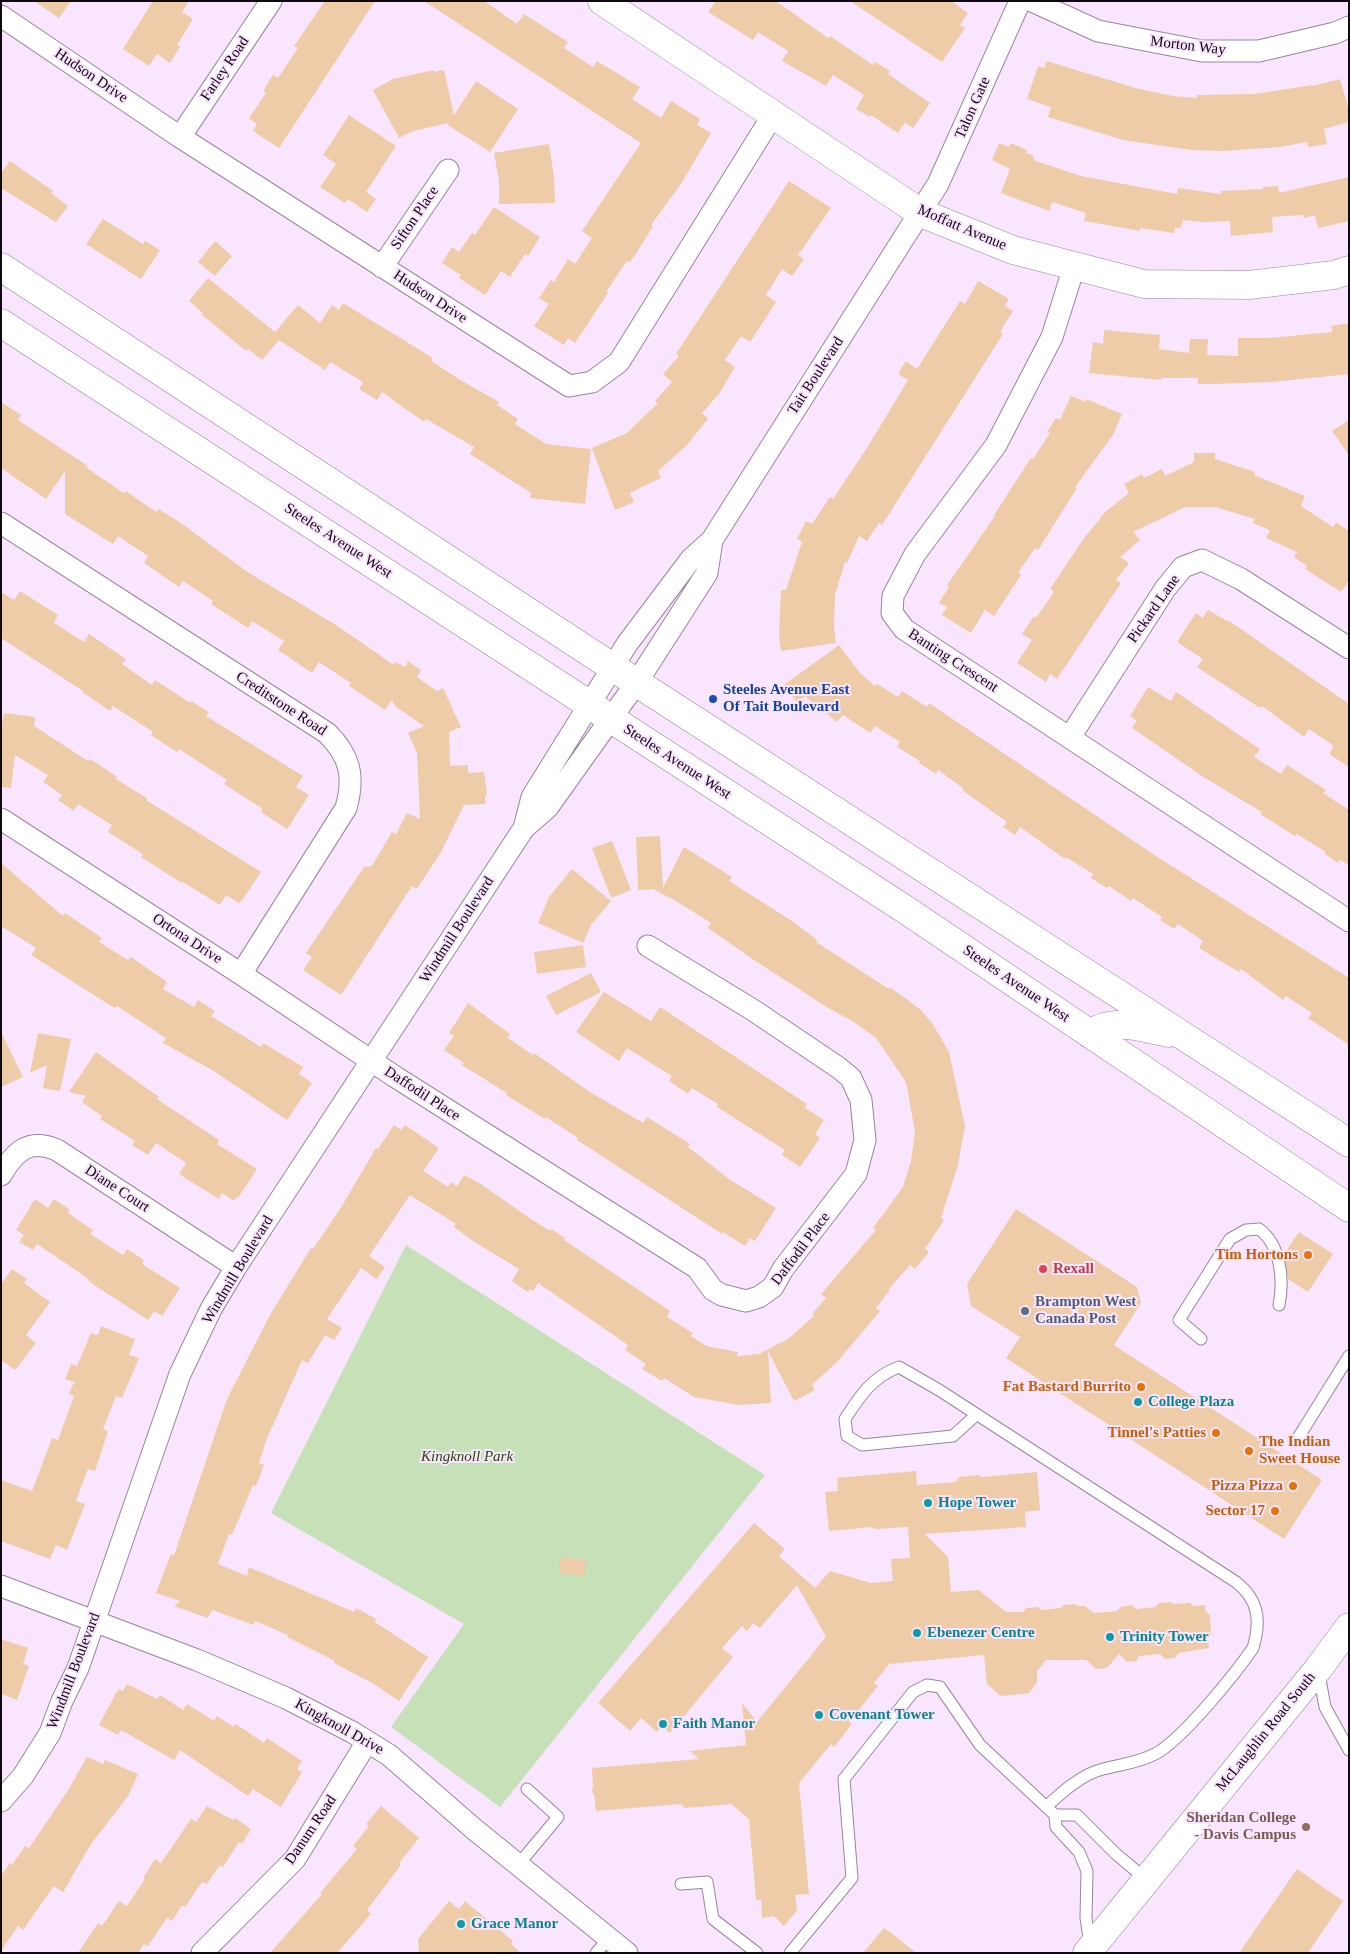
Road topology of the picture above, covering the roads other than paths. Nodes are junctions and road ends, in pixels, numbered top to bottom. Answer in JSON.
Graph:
{"nodes":[{"id":1,"x":271,"y":1,"type":"edge"},
{"id":2,"x":602,"y":1,"type":"edge"},
{"id":3,"x":1020,"y":1,"type":"edge"},
{"id":4,"x":1032,"y":1,"type":"edge"},
{"id":5,"x":1,"y":16,"type":"edge"},
{"id":6,"x":1349,"y":27,"type":"edge"},
{"id":7,"x":773,"y":115,"type":"junction"},
{"id":8,"x":180,"y":137,"type":"junction"},
{"id":9,"x":448,"y":170,"type":"dead end"},
{"id":10,"x":921,"y":212,"type":"junction"},
{"id":11,"x":1,"y":267,"type":"edge"},
{"id":12,"x":382,"y":267,"type":"junction"},
{"id":13,"x":1074,"y":267,"type":"junction"},
{"id":14,"x":1349,"y":270,"type":"edge"},
{"id":15,"x":1,"y":323,"type":"edge"},
{"id":16,"x":1,"y":523,"type":"edge"},
{"id":17,"x":712,"y":540,"type":"junction"},
{"id":18,"x":628,"y":642,"type":"joint"},
{"id":19,"x":1349,"y":648,"type":"edge"},
{"id":20,"x":612,"y":667,"type":"junction"},
{"id":21,"x":633,"y":687,"type":"junction"},
{"id":22,"x":600,"y":711,"type":"junction"},
{"id":23,"x":1070,"y":737,"type":"junction"},
{"id":24,"x":1,"y":819,"type":"edge"},
{"id":25,"x":1349,"y":921,"type":"edge"},
{"id":26,"x":648,"y":946,"type":"dead end"},
{"id":27,"x":241,"y":974,"type":"junction"},
{"id":28,"x":1090,"y":1034,"type":"junction"},
{"id":29,"x":1181,"y":1035,"type":"junction"},
{"id":30,"x":371,"y":1061,"type":"junction"},
{"id":31,"x":1349,"y":1143,"type":"edge"},
{"id":32,"x":1,"y":1175,"type":"edge"},
{"id":33,"x":1349,"y":1208,"type":"edge"},
{"id":34,"x":236,"y":1267,"type":"junction"},
{"id":35,"x":1280,"y":1305,"type":"dead end"},
{"id":36,"x":1201,"y":1339,"type":"dead end"},
{"id":37,"x":1349,"y":1356,"type":"edge"},
{"id":38,"x":976,"y":1415,"type":"junction"},
{"id":39,"x":1298,"y":1438,"type":"dead end"},
{"id":40,"x":1,"y":1586,"type":"edge"},
{"id":41,"x":94,"y":1621,"type":"junction"},
{"id":42,"x":1349,"y":1627,"type":"edge"},
{"id":43,"x":1318,"y":1669,"type":"junction"},
{"id":44,"x":367,"y":1742,"type":"junction"},
{"id":45,"x":1349,"y":1750,"type":"edge"},
{"id":46,"x":527,"y":1788,"type":"dead end"},
{"id":47,"x":1,"y":1802,"type":"edge"},
{"id":48,"x":1046,"y":1807,"type":"junction"},
{"id":49,"x":1055,"y":1815,"type":"junction"},
{"id":50,"x":518,"y":1865,"type":"junction"},
{"id":51,"x":1147,"y":1880,"type":"junction"},
{"id":52,"x":681,"y":1884,"type":"dead end"},
{"id":53,"x":602,"y":1946,"type":"edge"},
{"id":54,"x":1089,"y":1951,"type":"edge"},
{"id":55,"x":202,"y":1953,"type":"edge"},
{"id":56,"x":627,"y":1953,"type":"edge"},
{"id":57,"x":757,"y":1953,"type":"edge"},
{"id":58,"x":790,"y":1953,"type":"edge"}],
"edges":[{"from":1,"to":8,"type":"street","name":"Farley Road"},
{"from":2,"to":7,"type":"main road","name":"Moffatt Avenue"},
{"from":3,"to":10,"type":"street","name":"Talon Gate"},
{"from":4,"to":6,"type":"street","name":"Morton Way"},
{"from":5,"to":8,"type":"street","name":"Hudson Drive"},
{"from":7,"to":10,"type":"main road","name":"Moffatt Avenue"},
{"from":7,"to":12,"type":"street","name":"Hudson Drive"},
{"from":8,"to":12,"type":"street","name":"Hudson Drive"},
{"from":9,"to":12,"type":"street","name":"Sifton Place"},
{"from":10,"to":13,"type":"main road","name":"Moffatt Avenue"},
{"from":10,"to":17,"type":"street","name":"Tait Boulevard"},
{"from":11,"to":20,"type":"main road"},
{"from":13,"to":14,"type":"main road","name":"Moffatt Avenue"},
{"from":13,"to":23,"type":"street","name":"Banting Crescent"},
{"from":15,"to":22,"type":"main road","name":"Steeles Avenue West"},
{"from":16,"to":27,"type":"street","name":"Creditstone Road"},
{"from":17,"to":18,"type":"street","name":"Tait Boulevard"},
{"from":17,"to":21,"type":"street","name":"Tait Boulevard"},
{"from":18,"to":20,"type":"street","name":"Windmill Boulevard"},
{"from":19,"to":23,"type":"street","name":"Pickard Lane"},
{"from":20,"to":21,"type":"main road"},
{"from":20,"to":22,"type":"street","name":"Windmill Boulevard"},
{"from":21,"to":22,"type":"street","name":"Windmill Boulevard"},
{"from":21,"to":29,"type":"main road"},
{"from":22,"to":28,"type":"main road","name":"Steeles Avenue West"},
{"from":22,"to":30,"type":"street","name":"Windmill Boulevard"},
{"from":23,"to":25,"type":"street","name":"Banting Crescent"},
{"from":24,"to":27,"type":"street","name":"Ortona Drive"},
{"from":26,"to":30,"type":"street","name":"Daffodil Place"},
{"from":27,"to":30,"type":"street","name":"Ortona Drive"},
{"from":28,"to":29,"type":"main road"},
{"from":28,"to":33,"type":"main road","name":"Steeles Avenue West"},
{"from":29,"to":31,"type":"main road"},
{"from":30,"to":34,"type":"street","name":"Windmill Boulevard"},
{"from":32,"to":34,"type":"street","name":"Diane Court"},
{"from":34,"to":41,"type":"street","name":"Windmill Boulevard"},
{"from":35,"to":36,"type":"lane"},
{"from":37,"to":39,"type":"lane"},
{"from":38,"to":38,"type":"lane"},
{"from":38,"to":48,"type":"lane"},
{"from":40,"to":41,"type":"street","name":"Kingknoll Drive"},
{"from":41,"to":44,"type":"street","name":"Kingknoll Drive"},
{"from":41,"to":47,"type":"street","name":"Windmill Boulevard"},
{"from":42,"to":43,"type":"main road","name":"McLaughlin Road South"},
{"from":43,"to":45,"type":"lane"},
{"from":43,"to":51,"type":"main road","name":"McLaughlin Road South"},
{"from":44,"to":50,"type":"street","name":"Kingknoll Drive"},
{"from":44,"to":55,"type":"street","name":"Danum Road"},
{"from":46,"to":50,"type":"lane"},
{"from":48,"to":49,"type":"lane"},
{"from":48,"to":58,"type":"lane"},
{"from":49,"to":51,"type":"lane"},
{"from":49,"to":54,"type":"lane"},
{"from":50,"to":53,"type":"street","name":"Kingknoll Drive"},
{"from":51,"to":54,"type":"main road","name":"McLaughlin Road South"},
{"from":52,"to":57,"type":"lane"},
{"from":53,"to":56,"type":"street","name":"Kingknoll Drive"}]}
